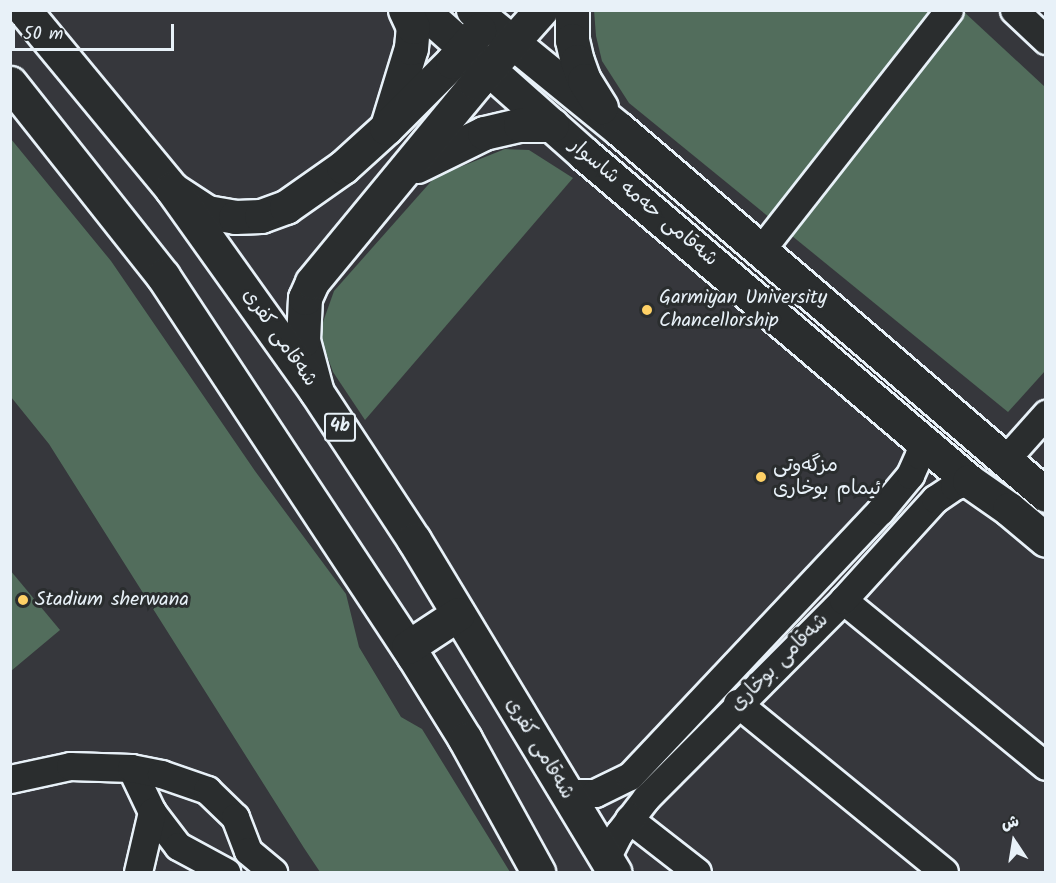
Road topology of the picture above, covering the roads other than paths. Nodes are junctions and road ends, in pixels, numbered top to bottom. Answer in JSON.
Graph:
{"nodes":[{"id":1,"x":24,"y":10,"type":"edge"},
{"id":2,"x":405,"y":10,"type":"edge"},
{"id":3,"x":422,"y":10,"type":"edge"},
{"id":4,"x":541,"y":10,"type":"edge"},
{"id":5,"x":572,"y":10,"type":"edge"},
{"id":6,"x":949,"y":10,"type":"edge"},
{"id":7,"x":1014,"y":10,"type":"edge"},
{"id":8,"x":484,"y":14,"type":"edge"},
{"id":9,"x":1046,"y":40,"type":"edge"},
{"id":10,"x":513,"y":44,"type":"junction"},
{"id":11,"x":465,"y":46,"type":"junction"},
{"id":12,"x":490,"y":69,"type":"junction"},
{"id":13,"x":10,"y":83,"type":"edge"},
{"id":14,"x":552,"y":125,"type":"junction"},
{"id":15,"x":386,"y":128,"type":"junction"},
{"id":16,"x":619,"y":129,"type":"junction"},
{"id":17,"x":403,"y":174,"type":"junction"},
{"id":18,"x":172,"y":189,"type":"junction"},
{"id":19,"x":760,"y":251,"type":"junction"},
{"id":20,"x":316,"y":391,"type":"junction"},
{"id":21,"x":1046,"y":414,"type":"edge"},
{"id":22,"x":922,"y":439,"type":"junction"},
{"id":23,"x":1026,"y":479,"type":"edge"},
{"id":24,"x":969,"y":481,"type":"junction"},
{"id":25,"x":1009,"y":509,"type":"junction"},
{"id":26,"x":880,"y":511,"type":"junction"},
{"id":27,"x":904,"y":534,"type":"junction"},
{"id":28,"x":1046,"y":540,"type":"edge"},
{"id":29,"x":843,"y":600,"type":"junction"},
{"id":30,"x":458,"y":614,"type":"junction"},
{"id":31,"x":408,"y":647,"type":"junction"},
{"id":32,"x":737,"y":704,"type":"junction"},
{"id":33,"x":1046,"y":766,"type":"edge"},
{"id":34,"x":131,"y":768,"type":"junction"},
{"id":35,"x":630,"y":776,"type":"junction"},
{"id":36,"x":10,"y":779,"type":"edge"},
{"id":37,"x":565,"y":793,"type":"junction"},
{"id":38,"x":646,"y":798,"type":"junction"},
{"id":39,"x":152,"y":812,"type":"junction"},
{"id":40,"x":628,"y":819,"type":"junction"},
{"id":41,"x":610,"y":866,"type":"edge"},
{"id":42,"x":138,"y":873,"type":"edge"},
{"id":43,"x":226,"y":873,"type":"edge"},
{"id":44,"x":273,"y":873,"type":"edge"},
{"id":45,"x":538,"y":873,"type":"edge"},
{"id":46,"x":697,"y":873,"type":"edge"},
{"id":47,"x":944,"y":873,"type":"edge"}],
"edges":[{"from":1,"to":18,"type":"main road","name":"شەقامی کفری","number":"4b"},
{"from":2,"to":15,"type":"main road"},
{"from":3,"to":11,"type":"main road","name":"شەقامی حەمە شاسوار"},
{"from":4,"to":10,"type":"main road"},
{"from":5,"to":16,"type":"main road"},
{"from":6,"to":19,"type":"street"},
{"from":7,"to":9,"type":"street"},
{"from":8,"to":10,"type":"main road","name":"شەقامی حەمە شاسوار"},
{"from":8,"to":11,"type":"main road"},
{"from":10,"to":12,"type":"main road"},
{"from":10,"to":16,"type":"main road","name":"شەقامی حەمە شاسوار"},
{"from":11,"to":12,"type":"main road","name":"شەقامی حەمە شاسوار"},
{"from":11,"to":15,"type":"main road"},
{"from":12,"to":14,"type":"main road","name":"شەقامی حەمە شاسوار"},
{"from":12,"to":17,"type":"main road"},
{"from":13,"to":31,"type":"main road"},
{"from":14,"to":17,"type":"main road"},
{"from":14,"to":22,"type":"main road","name":"شەقامی حەمە شاسوار"},
{"from":15,"to":18,"type":"main road"},
{"from":16,"to":19,"type":"main road","name":"شەقامی حەمە شاسوار"},
{"from":17,"to":20,"type":"main road"},
{"from":18,"to":20,"type":"main road","name":"شەقامی کفری","number":"4b"},
{"from":19,"to":23,"type":"main road","name":"شەقامی حەمە شاسوار"},
{"from":20,"to":30,"type":"main road","name":"شەقامی کفری","number":"4b"},
{"from":21,"to":23,"type":"street"},
{"from":22,"to":24,"type":"main road","name":"شەقامی حەمە شاسوار"},
{"from":22,"to":26,"type":"street","name":"شەقامی بوخاری"},
{"from":23,"to":25,"type":"main road"},
{"from":24,"to":25,"type":"main road","name":"شەقامی حەمە شاسوار"},
{"from":24,"to":27,"type":"street","name":"شەقامی بوخاری"},
{"from":25,"to":28,"type":"main road","name":"شەقامی حەمە شاسوار"},
{"from":26,"to":27,"type":"street"},
{"from":26,"to":35,"type":"street","name":"شەقامی بوخاری"},
{"from":27,"to":29,"type":"street","name":"شەقامی بوخاری"},
{"from":29,"to":32,"type":"street","name":"شەقامی بوخاری"},
{"from":29,"to":33,"type":"street"},
{"from":30,"to":31,"type":"main road"},
{"from":30,"to":37,"type":"main road","name":"شەقامی کفری","number":"4b"},
{"from":31,"to":45,"type":"main road"},
{"from":32,"to":38,"type":"street","name":"شەقامی بوخاری"},
{"from":32,"to":47,"type":"street"},
{"from":34,"to":36,"type":"street"},
{"from":34,"to":39,"type":"street"},
{"from":34,"to":44,"type":"street"},
{"from":35,"to":37,"type":"street","name":"شەقامی بوخاری"},
{"from":35,"to":38,"type":"street"},
{"from":37,"to":41,"type":"main road","name":"شەقامی کفری","number":"4b"},
{"from":38,"to":40,"type":"street","name":"شەقامی بوخاری"},
{"from":39,"to":42,"type":"street"},
{"from":39,"to":43,"type":"street"},
{"from":40,"to":41,"type":"street","name":"شەقامی بوخاری"},
{"from":40,"to":46,"type":"street"}]}
